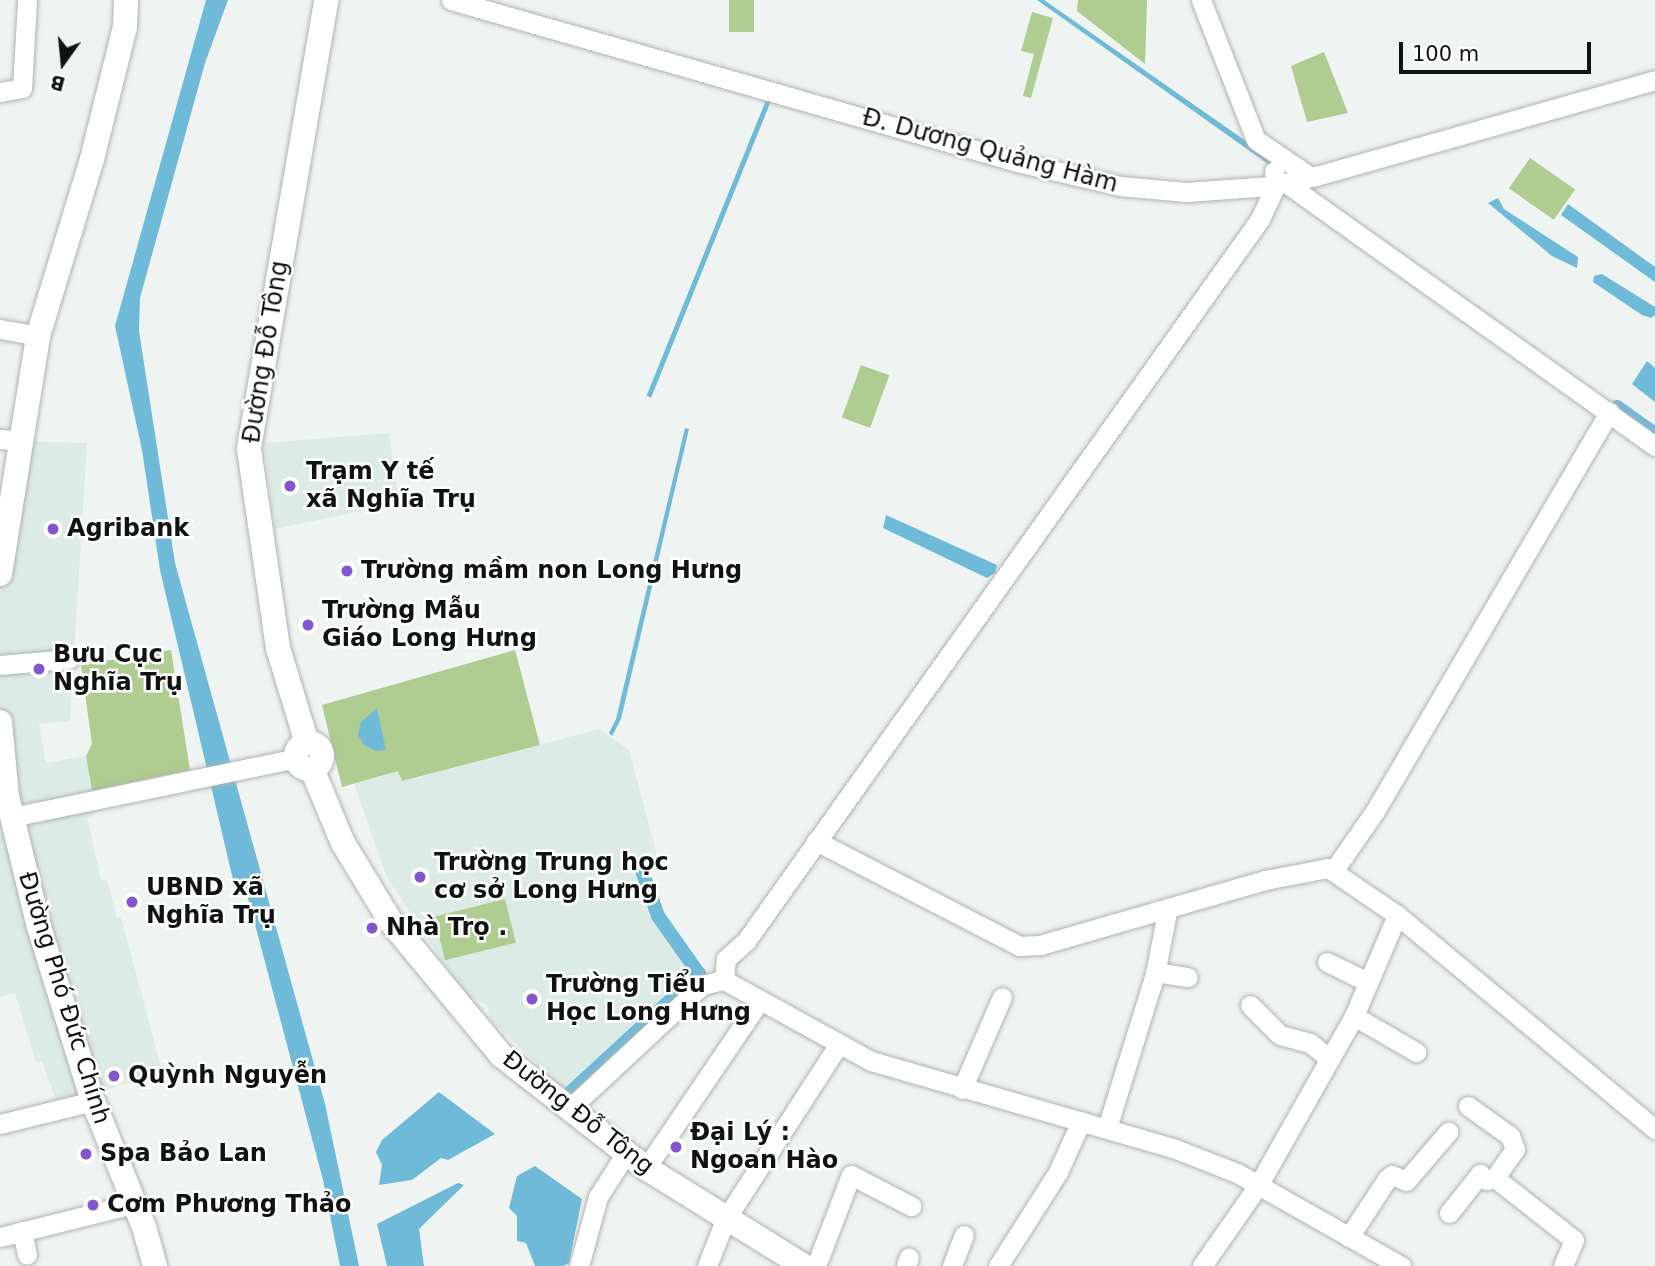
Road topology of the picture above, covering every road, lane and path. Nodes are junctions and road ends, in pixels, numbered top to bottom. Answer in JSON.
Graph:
{"nodes":[{"id":1,"x":27,"y":0,"type":"edge"},
{"id":2,"x":126,"y":0,"type":"edge"},
{"id":3,"x":326,"y":0,"type":"edge"},
{"id":4,"x":451,"y":0,"type":"edge"},
{"id":5,"x":1201,"y":0,"type":"edge"},
{"id":6,"x":1655,"y":80,"type":"edge"},
{"id":7,"x":0,"y":92,"type":"edge"},
{"id":8,"x":1311,"y":177,"type":"junction"},
{"id":9,"x":1279,"y":179,"type":"junction"},
{"id":10,"x":0,"y":329,"type":"edge"},
{"id":11,"x":38,"y":336,"type":"junction"},
{"id":12,"x":1609,"y":412,"type":"junction"},
{"id":13,"x":10,"y":440,"type":"edge"},
{"id":14,"x":1655,"y":446,"type":"edge"},
{"id":15,"x":0,"y":573,"type":"edge"},
{"id":16,"x":69,"y":659,"type":"dead end"},
{"id":17,"x":0,"y":665,"type":"edge"},
{"id":18,"x":0,"y":722,"type":"edge"},
{"id":19,"x":305,"y":757,"type":"junction"},
{"id":20,"x":7,"y":803,"type":"edge"},
{"id":21,"x":816,"y":841,"type":"junction"},
{"id":22,"x":1334,"y":870,"type":"junction"},
{"id":23,"x":1167,"y":912,"type":"junction"},
{"id":24,"x":1397,"y":915,"type":"junction"},
{"id":25,"x":1327,"y":962,"type":"dead end"},
{"id":26,"x":1155,"y":972,"type":"junction"},
{"id":27,"x":1188,"y":976,"type":"dead end"},
{"id":28,"x":724,"y":979,"type":"junction"},
{"id":29,"x":1368,"y":982,"type":"junction"},
{"id":30,"x":1002,"y":997,"type":"dead end"},
{"id":31,"x":759,"y":1002,"type":"junction"},
{"id":32,"x":1250,"y":1004,"type":"dead end"},
{"id":33,"x":1354,"y":1016,"type":"junction"},
{"id":34,"x":838,"y":1045,"type":"junction"},
{"id":35,"x":1416,"y":1052,"type":"dead end"},
{"id":36,"x":1327,"y":1057,"type":"junction"},
{"id":37,"x":962,"y":1089,"type":"junction"},
{"id":38,"x":93,"y":1101,"type":"junction"},
{"id":39,"x":1468,"y":1106,"type":"dead end"},
{"id":40,"x":568,"y":1110,"type":"junction"},
{"id":41,"x":1081,"y":1121,"type":"junction"},
{"id":42,"x":0,"y":1124,"type":"edge"},
{"id":43,"x":1107,"y":1128,"type":"junction"},
{"id":44,"x":1655,"y":1129,"type":"edge"},
{"id":45,"x":1448,"y":1132,"type":"dead end"},
{"id":46,"x":625,"y":1153,"type":"junction"},
{"id":47,"x":646,"y":1168,"type":"junction"},
{"id":48,"x":1494,"y":1178,"type":"junction"},
{"id":49,"x":1259,"y":1184,"type":"junction"},
{"id":50,"x":132,"y":1204,"type":"junction"},
{"id":51,"x":911,"y":1206,"type":"dead end"},
{"id":52,"x":1449,"y":1213,"type":"dead end"},
{"id":53,"x":725,"y":1220,"type":"junction"},
{"id":54,"x":22,"y":1231,"type":"junction"},
{"id":55,"x":964,"y":1235,"type":"dead end"},
{"id":56,"x":0,"y":1237,"type":"edge"},
{"id":57,"x":1349,"y":1237,"type":"junction"},
{"id":58,"x":27,"y":1254,"type":"dead end"},
{"id":59,"x":1373,"y":1260,"type":"edge"},
{"id":60,"x":155,"y":1266,"type":"edge"},
{"id":61,"x":579,"y":1266,"type":"edge"},
{"id":62,"x":707,"y":1266,"type":"edge"},
{"id":63,"x":804,"y":1266,"type":"edge"},
{"id":64,"x":816,"y":1266,"type":"edge"},
{"id":65,"x":952,"y":1266,"type":"edge"},
{"id":66,"x":998,"y":1266,"type":"edge"},
{"id":67,"x":1202,"y":1266,"type":"edge"},
{"id":68,"x":1401,"y":1266,"type":"edge"},
{"id":69,"x":1563,"y":1266,"type":"edge"}],
"edges":[{"from":1,"to":7,"type":"street"},
{"from":2,"to":11,"type":"main road"},
{"from":3,"to":19,"type":"main road","name":"Đường Đỗ Tông"},
{"from":4,"to":9,"type":"street","name":"Đ. Dương Quảng Hàm"},
{"from":5,"to":8,"type":"street"},
{"from":6,"to":8,"type":"street","name":"Đ. Dương Quảng Hàm"},
{"from":8,"to":9,"type":"street","name":"Đ. Dương Quảng Hàm"},
{"from":9,"to":12,"type":"street"},
{"from":9,"to":21,"type":"street"},
{"from":10,"to":11,"type":"street"},
{"from":11,"to":13,"type":"main road"},
{"from":12,"to":14,"type":"street"},
{"from":12,"to":22,"type":"street"},
{"from":13,"to":15,"type":"main road"},
{"from":16,"to":17,"type":"street"},
{"from":18,"to":20,"type":"main road","name":"Đường Phó Đức Chính"},
{"from":19,"to":20,"type":"street"},
{"from":19,"to":40,"type":"main road","name":"Đường Đỗ Tông"},
{"from":20,"to":38,"type":"main road","name":"Đường Phó Đức Chính"},
{"from":21,"to":23,"type":"street"},
{"from":21,"to":28,"type":"street"},
{"from":22,"to":23,"type":"street"},
{"from":22,"to":24,"type":"street"},
{"from":23,"to":26,"type":"street"},
{"from":24,"to":29,"type":"street"},
{"from":24,"to":44,"type":"street"},
{"from":25,"to":29,"type":"street"},
{"from":26,"to":27,"type":"street"},
{"from":26,"to":43,"type":"street"},
{"from":28,"to":31,"type":"street"},
{"from":28,"to":40,"type":"street"},
{"from":29,"to":33,"type":"street"},
{"from":30,"to":37,"type":"street"},
{"from":31,"to":34,"type":"street"},
{"from":31,"to":47,"type":"street"},
{"from":32,"to":36,"type":"street"},
{"from":33,"to":35,"type":"street"},
{"from":33,"to":36,"type":"street"},
{"from":34,"to":37,"type":"street"},
{"from":34,"to":53,"type":"street"},
{"from":36,"to":49,"type":"street"},
{"from":37,"to":41,"type":"street"},
{"from":38,"to":42,"type":"street"},
{"from":38,"to":50,"type":"main road","name":"Đường Phó Đức Chính"},
{"from":39,"to":48,"type":"street"},
{"from":40,"to":46,"type":"main road","name":"Đường Đỗ Tông"},
{"from":41,"to":43,"type":"street"},
{"from":41,"to":66,"type":"street"},
{"from":43,"to":49,"type":"street"},
{"from":45,"to":57,"type":"street"},
{"from":46,"to":47,"type":"main road","name":"Đường Đỗ Tông"},
{"from":46,"to":61,"type":"street"},
{"from":47,"to":53,"type":"main road","name":"Đường Đỗ Tông"},
{"from":48,"to":52,"type":"street"},
{"from":48,"to":69,"type":"street"},
{"from":49,"to":57,"type":"street"},
{"from":49,"to":67,"type":"street"},
{"from":50,"to":54,"type":"street"},
{"from":50,"to":60,"type":"main road","name":"Đường Phó Đức Chính"},
{"from":51,"to":64,"type":"street"},
{"from":53,"to":62,"type":"street"},
{"from":53,"to":63,"type":"main road","name":"Đường Đỗ Tông"},
{"from":54,"to":56,"type":"street"},
{"from":54,"to":58,"type":"street"},
{"from":55,"to":65,"type":"street"},
{"from":57,"to":59,"type":"street"},
{"from":59,"to":68,"type":"street"}]}
